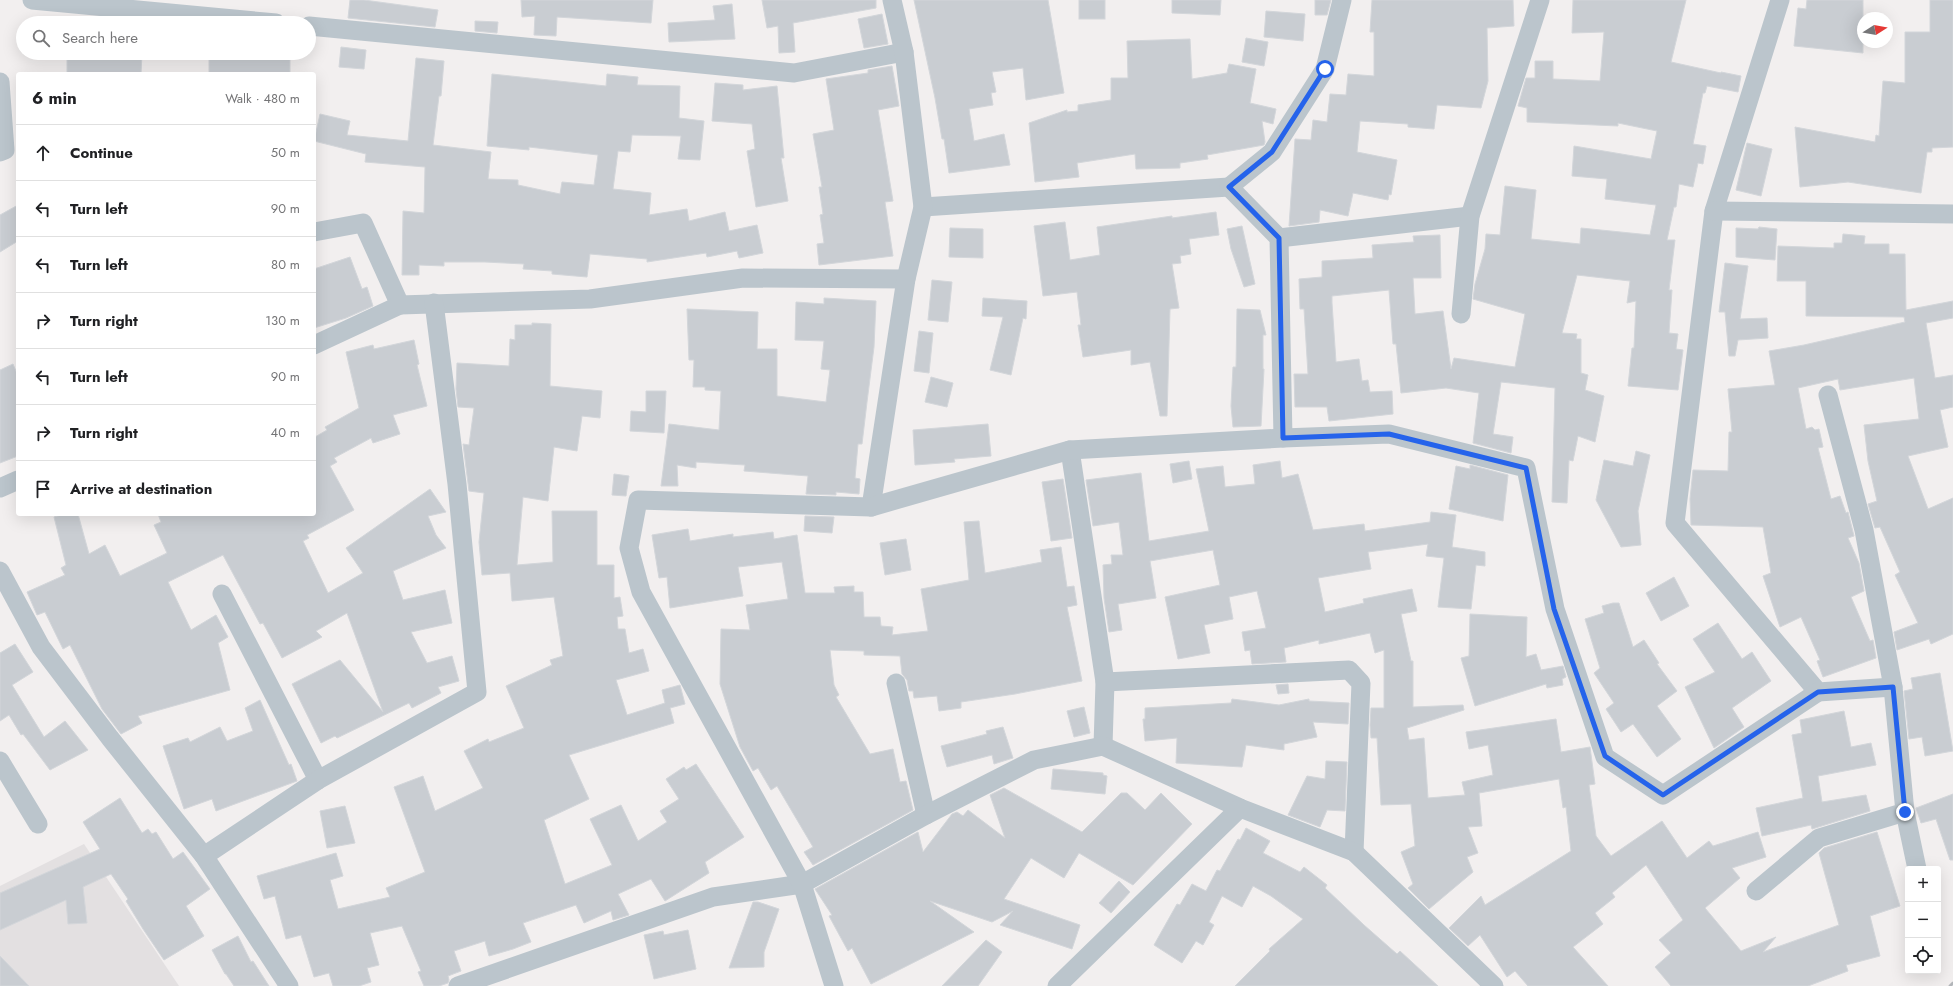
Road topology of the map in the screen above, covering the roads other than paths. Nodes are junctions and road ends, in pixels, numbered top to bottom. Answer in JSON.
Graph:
{"nodes":[{"id":1,"x":32,"y":0,"type":"edge"},
{"id":2,"x":892,"y":0,"type":"edge"},
{"id":3,"x":1342,"y":0,"type":"edge"},
{"id":4,"x":1540,"y":0,"type":"edge"},
{"id":5,"x":1780,"y":0,"type":"edge"},
{"id":6,"x":202,"y":16,"type":"edge"},
{"id":7,"x":316,"y":27,"type":"edge"},
{"id":8,"x":904,"y":52,"type":"junction"},
{"id":9,"x":0,"y":82,"type":"edge"},
{"id":10,"x":0,"y":152,"type":"edge"},
{"id":11,"x":1229,"y":187,"type":"junction"},
{"id":12,"x":923,"y":207,"type":"junction"},
{"id":13,"x":1714,"y":211,"type":"junction"},
{"id":14,"x":1953,"y":214,"type":"edge"},
{"id":15,"x":1470,"y":216,"type":"junction"},
{"id":16,"x":316,"y":232,"type":"edge"},
{"id":17,"x":1279,"y":238,"type":"junction"},
{"id":18,"x":906,"y":279,"type":"junction"},
{"id":19,"x":434,"y":303,"type":"junction"},
{"id":20,"x":400,"y":305,"type":"junction"},
{"id":21,"x":1461,"y":314,"type":"dead end"},
{"id":22,"x":316,"y":344,"type":"edge"},
{"id":23,"x":1828,"y":395,"type":"dead end"},
{"id":24,"x":1283,"y":438,"type":"junction"},
{"id":25,"x":1070,"y":450,"type":"junction"},
{"id":26,"x":16,"y":481,"type":"edge"},
{"id":27,"x":0,"y":488,"type":"edge"},
{"id":28,"x":871,"y":507,"type":"junction"},
{"id":29,"x":0,"y":571,"type":"edge"},
{"id":30,"x":222,"y":594,"type":"dead end"},
{"id":31,"x":1105,"y":682,"type":"junction"},
{"id":32,"x":896,"y":683,"type":"dead end"},
{"id":33,"x":1893,"y":687,"type":"junction"},
{"id":34,"x":1818,"y":692,"type":"junction"},
{"id":35,"x":1103,"y":746,"type":"junction"},
{"id":36,"x":0,"y":761,"type":"edge"},
{"id":37,"x":318,"y":780,"type":"junction"},
{"id":38,"x":1240,"y":808,"type":"junction"},
{"id":39,"x":1905,"y":812,"type":"junction"},
{"id":40,"x":926,"y":815,"type":"junction"},
{"id":41,"x":38,"y":824,"type":"dead end"},
{"id":42,"x":1354,"y":852,"type":"junction"},
{"id":43,"x":204,"y":856,"type":"junction"},
{"id":44,"x":1916,"y":866,"type":"edge"},
{"id":45,"x":802,"y":884,"type":"junction"},
{"id":46,"x":1756,"y":891,"type":"dead end"},
{"id":47,"x":289,"y":986,"type":"edge"},
{"id":48,"x":458,"y":986,"type":"edge"},
{"id":49,"x":834,"y":986,"type":"edge"},
{"id":50,"x":1057,"y":986,"type":"edge"},
{"id":51,"x":1494,"y":986,"type":"edge"}],
"edges":[{"from":1,"to":6,"type":"street"},
{"from":2,"to":8,"type":"street"},
{"from":3,"to":11,"type":"street"},
{"from":4,"to":15,"type":"street"},
{"from":5,"to":13,"type":"street"},
{"from":7,"to":8,"type":"street"},
{"from":8,"to":12,"type":"street"},
{"from":9,"to":10,"type":"street"},
{"from":11,"to":12,"type":"street"},
{"from":11,"to":17,"type":"street"},
{"from":12,"to":18,"type":"street"},
{"from":13,"to":14,"type":"street"},
{"from":13,"to":34,"type":"street"},
{"from":15,"to":17,"type":"street"},
{"from":15,"to":21,"type":"street"},
{"from":16,"to":20,"type":"street"},
{"from":17,"to":24,"type":"street"},
{"from":18,"to":19,"type":"street"},
{"from":18,"to":28,"type":"street"},
{"from":19,"to":20,"type":"street"},
{"from":19,"to":37,"type":"street"},
{"from":20,"to":22,"type":"street"},
{"from":23,"to":33,"type":"street"},
{"from":24,"to":25,"type":"street"},
{"from":24,"to":34,"type":"street"},
{"from":25,"to":28,"type":"street"},
{"from":25,"to":31,"type":"street"},
{"from":26,"to":27,"type":"street"},
{"from":28,"to":45,"type":"street"},
{"from":29,"to":43,"type":"street"},
{"from":30,"to":37,"type":"street"},
{"from":31,"to":35,"type":"street"},
{"from":31,"to":42,"type":"street"},
{"from":32,"to":40,"type":"street"},
{"from":33,"to":34,"type":"street"},
{"from":33,"to":39,"type":"street"},
{"from":35,"to":38,"type":"street"},
{"from":35,"to":40,"type":"street"},
{"from":36,"to":41,"type":"street"},
{"from":37,"to":43,"type":"street"},
{"from":38,"to":42,"type":"street"},
{"from":38,"to":50,"type":"street"},
{"from":39,"to":44,"type":"street"},
{"from":39,"to":46,"type":"street"},
{"from":40,"to":45,"type":"street"},
{"from":42,"to":51,"type":"street"},
{"from":43,"to":47,"type":"street"},
{"from":45,"to":48,"type":"street"},
{"from":45,"to":49,"type":"street"}]}
